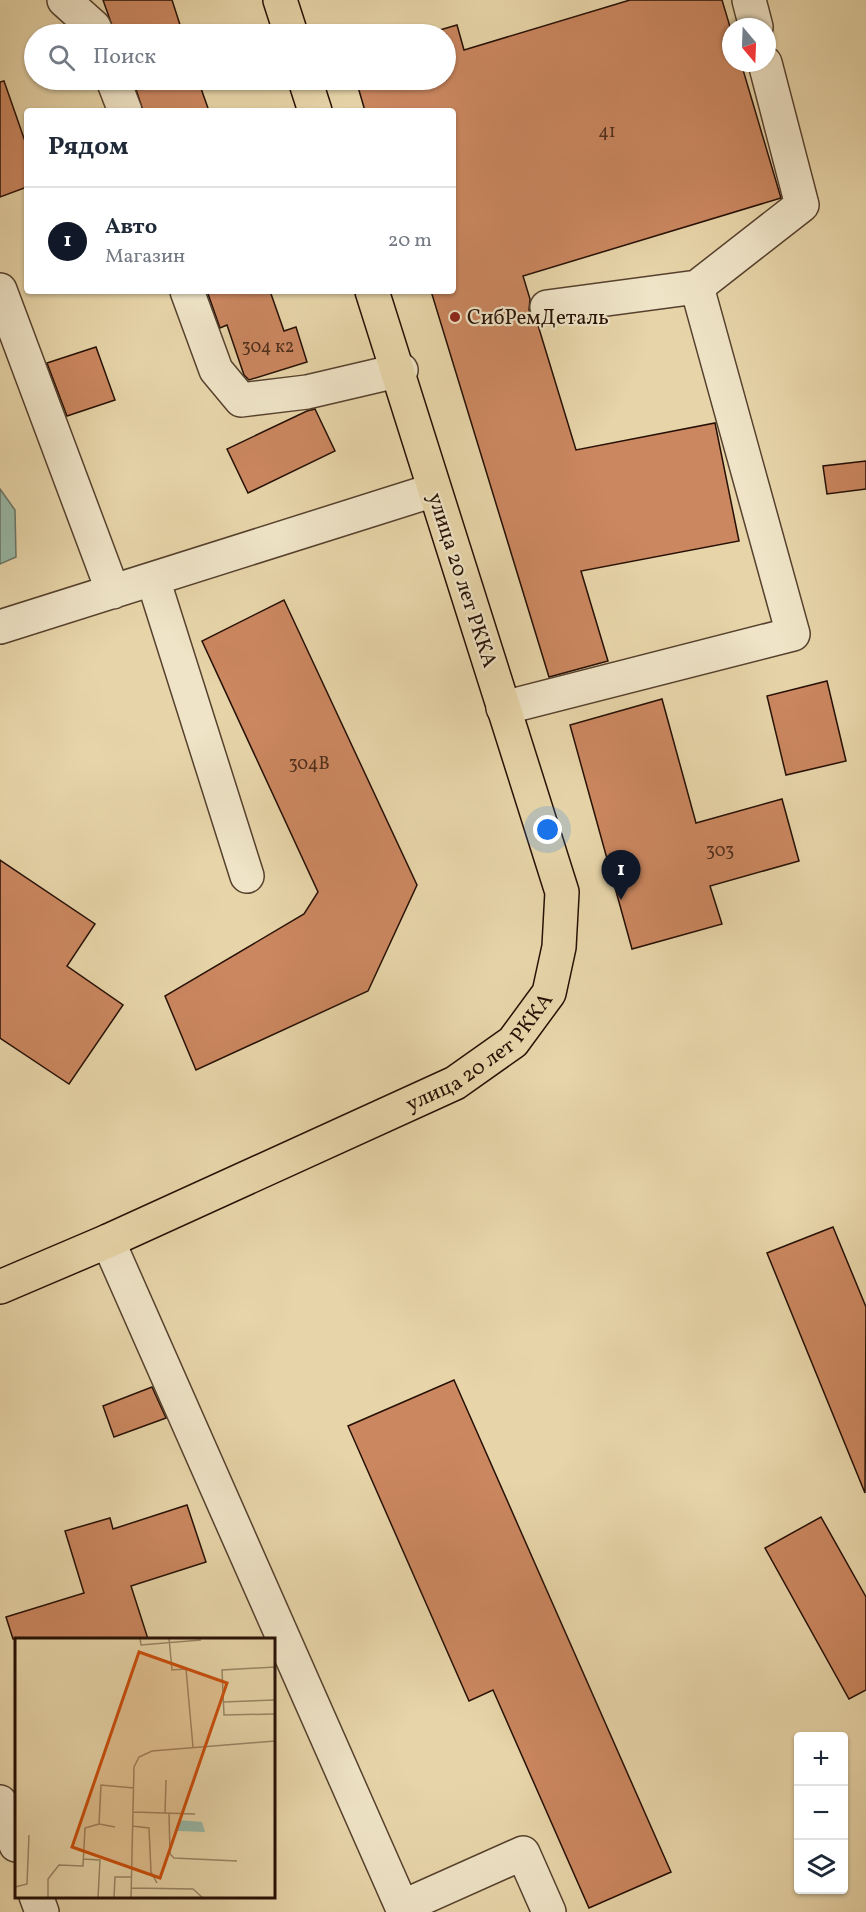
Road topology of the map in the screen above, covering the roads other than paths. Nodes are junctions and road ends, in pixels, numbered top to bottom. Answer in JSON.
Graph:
{"nodes":[{"id":1,"x":64,"y":0,"type":"edge"},
{"id":2,"x":280,"y":0,"type":"edge"},
{"id":3,"x":749,"y":0,"type":"edge"},
{"id":4,"x":754,"y":18,"type":"edge"},
{"id":5,"x":91,"y":24,"type":"edge"},
{"id":6,"x":288,"y":24,"type":"edge"},
{"id":7,"x":767,"y":72,"type":"edge"},
{"id":8,"x":117,"y":90,"type":"edge"},
{"id":9,"x":308,"y":90,"type":"edge"},
{"id":10,"x":124,"y":108,"type":"edge"},
{"id":11,"x":314,"y":108,"type":"edge"},
{"id":12,"x":698,"y":287,"type":"junction"},
{"id":13,"x":0,"y":290,"type":"edge"},
{"id":14,"x":188,"y":294,"type":"edge"},
{"id":15,"x":373,"y":294,"type":"edge"},
{"id":16,"x":547,"y":307,"type":"dead end"},
{"id":17,"x":401,"y":370,"type":"dead end"},
{"id":18,"x":434,"y":490,"type":"junction"},
{"id":19,"x":153,"y":579,"type":"junction"},
{"id":20,"x":113,"y":592,"type":"junction"},
{"id":21,"x":0,"y":627,"type":"edge"},
{"id":22,"x":503,"y":708,"type":"junction"},
{"id":23,"x":247,"y":876,"type":"dead end"},
{"id":24,"x":108,"y":1240,"type":"junction"},
{"id":25,"x":0,"y":1287,"type":"edge"},
{"id":26,"x":0,"y":1802,"type":"edge"},
{"id":27,"x":15,"y":1842,"type":"edge"},
{"id":28,"x":36,"y":1897,"type":"edge"},
{"id":29,"x":42,"y":1912,"type":"edge"},
{"id":30,"x":549,"y":1912,"type":"edge"}],
"edges":[{"from":1,"to":5,"type":"lane"},
{"from":2,"to":6,"type":"main road"},
{"from":3,"to":4,"type":"lane"},
{"from":7,"to":12,"type":"lane"},
{"from":8,"to":10,"type":"lane"},
{"from":9,"to":11,"type":"main road"},
{"from":12,"to":16,"type":"lane"},
{"from":12,"to":22,"type":"lane"},
{"from":13,"to":20,"type":"lane"},
{"from":14,"to":17,"type":"lane"},
{"from":15,"to":18,"type":"main road","name":"улица 20 лет РККА"},
{"from":18,"to":19,"type":"lane"},
{"from":18,"to":22,"type":"main road","name":"улица 20 лет РККА"},
{"from":19,"to":20,"type":"lane"},
{"from":19,"to":23,"type":"lane"},
{"from":20,"to":21,"type":"lane"},
{"from":22,"to":24,"type":"main road","name":"улица 20 лет РККА"},
{"from":24,"to":25,"type":"main road","name":"улица 20 лет РККА"},
{"from":24,"to":30,"type":"lane"},
{"from":26,"to":27,"type":"lane"},
{"from":28,"to":29,"type":"lane"}]}
